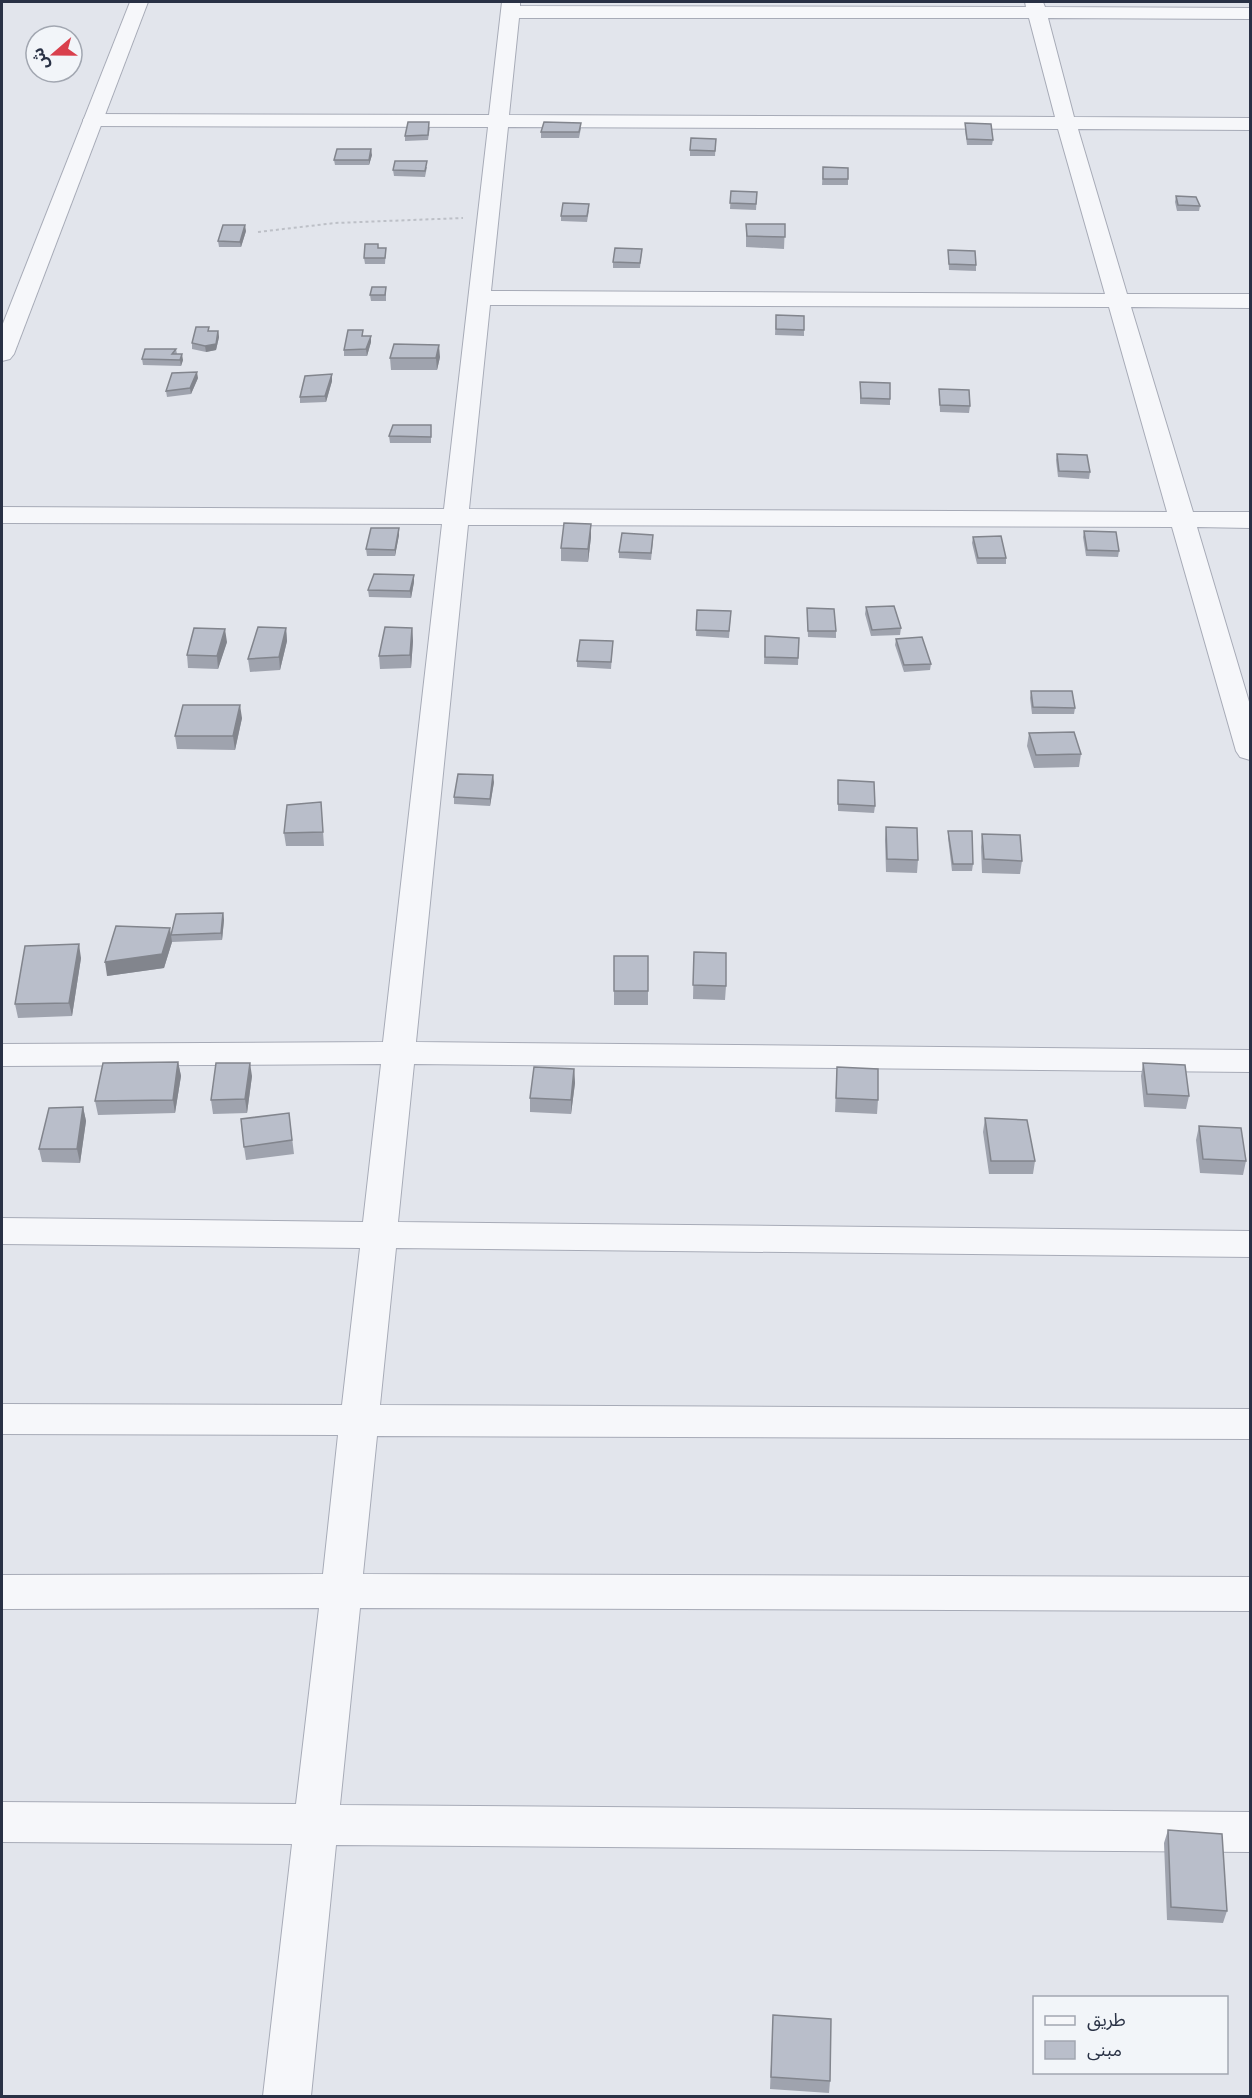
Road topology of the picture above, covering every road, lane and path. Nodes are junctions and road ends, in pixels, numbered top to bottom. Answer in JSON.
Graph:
{"nodes":[{"id":1,"x":139,"y":2,"type":"edge"},
{"id":2,"x":510,"y":7,"type":"edge"},
{"id":3,"x":1036,"y":7,"type":"edge"},
{"id":4,"x":1251,"y":13,"type":"edge"},
{"id":5,"x":93,"y":120,"type":"junction"},
{"id":6,"x":498,"y":121,"type":"junction"},
{"id":7,"x":1066,"y":123,"type":"junction"},
{"id":8,"x":1251,"y":124,"type":"edge"},
{"id":9,"x":488,"y":218,"type":"junction"},
{"id":10,"x":258,"y":232,"type":"dead end"},
{"id":11,"x":479,"y":298,"type":"junction"},
{"id":12,"x":1117,"y":300,"type":"junction"},
{"id":13,"x":1251,"y":301,"type":"edge"},
{"id":14,"x":2,"y":354,"type":"edge"},
{"id":15,"x":2,"y":515,"type":"edge"},
{"id":16,"x":456,"y":516,"type":"junction"},
{"id":17,"x":1181,"y":519,"type":"junction"},
{"id":18,"x":1251,"y":520,"type":"edge"},
{"id":19,"x":1251,"y":751,"type":"edge"},
{"id":20,"x":399,"y":1053,"type":"junction"},
{"id":21,"x":2,"y":1055,"type":"edge"},
{"id":22,"x":1251,"y":1061,"type":"edge"},
{"id":23,"x":2,"y":1231,"type":"edge"},
{"id":24,"x":379,"y":1235,"type":"junction"},
{"id":25,"x":1251,"y":1244,"type":"edge"},
{"id":26,"x":2,"y":1419,"type":"edge"},
{"id":27,"x":360,"y":1420,"type":"junction"},
{"id":28,"x":1251,"y":1424,"type":"edge"},
{"id":29,"x":341,"y":1591,"type":"junction"},
{"id":30,"x":2,"y":1592,"type":"edge"},
{"id":31,"x":1251,"y":1594,"type":"edge"},
{"id":32,"x":2,"y":1822,"type":"edge"},
{"id":33,"x":316,"y":1824,"type":"junction"},
{"id":34,"x":1251,"y":1832,"type":"edge"},
{"id":35,"x":287,"y":2097,"type":"edge"}],
"edges":[{"from":1,"to":5,"type":"street"},
{"from":2,"to":3,"type":"street"},
{"from":2,"to":6,"type":"street"},
{"from":3,"to":4,"type":"street"},
{"from":3,"to":7,"type":"street"},
{"from":5,"to":6,"type":"street"},
{"from":5,"to":14,"type":"street"},
{"from":6,"to":7,"type":"street"},
{"from":6,"to":9,"type":"street"},
{"from":7,"to":8,"type":"street"},
{"from":7,"to":12,"type":"street"},
{"from":9,"to":10,"type":"path"},
{"from":9,"to":11,"type":"street"},
{"from":11,"to":12,"type":"street"},
{"from":11,"to":16,"type":"street"},
{"from":12,"to":13,"type":"street"},
{"from":12,"to":17,"type":"street"},
{"from":15,"to":16,"type":"street"},
{"from":16,"to":17,"type":"street"},
{"from":16,"to":20,"type":"street"},
{"from":17,"to":18,"type":"street"},
{"from":17,"to":19,"type":"street"},
{"from":20,"to":21,"type":"street"},
{"from":20,"to":22,"type":"street"},
{"from":20,"to":24,"type":"street"},
{"from":23,"to":24,"type":"street"},
{"from":24,"to":25,"type":"street"},
{"from":24,"to":27,"type":"street"},
{"from":26,"to":27,"type":"street"},
{"from":27,"to":28,"type":"street"},
{"from":27,"to":29,"type":"street"},
{"from":29,"to":30,"type":"street"},
{"from":29,"to":31,"type":"street"},
{"from":29,"to":33,"type":"street"},
{"from":32,"to":33,"type":"street"},
{"from":33,"to":34,"type":"street"},
{"from":33,"to":35,"type":"street"}]}
